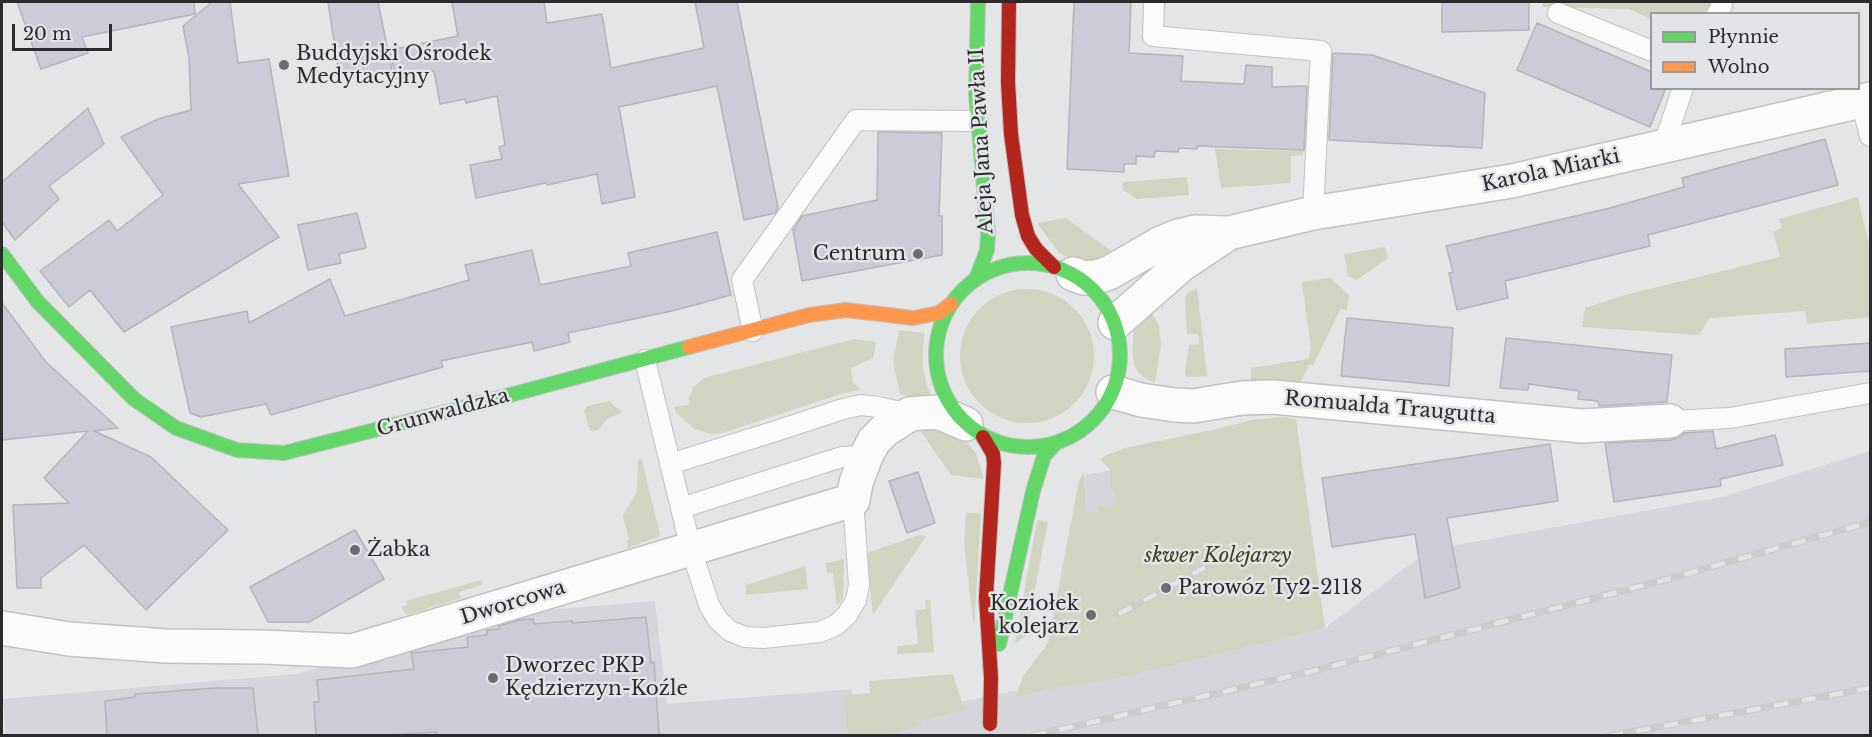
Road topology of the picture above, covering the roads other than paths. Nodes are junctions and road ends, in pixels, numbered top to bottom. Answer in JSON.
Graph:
{"nodes":[{"id":1,"x":978,"y":2,"type":"edge"},
{"id":2,"x":1009,"y":2,"type":"edge"},
{"id":3,"x":1154,"y":2,"type":"edge"},
{"id":4,"x":1558,"y":13,"type":"dead end"},
{"id":5,"x":1650,"y":50,"type":"edge"},
{"id":6,"x":1682,"y":90,"type":"edge"},
{"id":7,"x":1866,"y":100,"type":"edge"},
{"id":8,"x":978,"y":121,"type":"junction"},
{"id":9,"x":1870,"y":136,"type":"edge"},
{"id":10,"x":1663,"y":147,"type":"junction"},
{"id":11,"x":1313,"y":213,"type":"junction"},
{"id":12,"x":1229,"y":233,"type":"junction"},
{"id":13,"x":2,"y":254,"type":"edge"},
{"id":14,"x":1064,"y":271,"type":"junction"},
{"id":15,"x":976,"y":279,"type":"junction"},
{"id":16,"x":951,"y":304,"type":"junction"},
{"id":17,"x":1115,"y":323,"type":"junction"},
{"id":18,"x":753,"y":332,"type":"junction"},
{"id":19,"x":645,"y":360,"type":"junction"},
{"id":20,"x":1113,"y":392,"type":"junction"},
{"id":21,"x":1870,"y":393,"type":"edge"},
{"id":22,"x":910,"y":414,"type":"junction"},
{"id":23,"x":1670,"y":421,"type":"joint"},
{"id":24,"x":974,"y":430,"type":"junction"},
{"id":25,"x":1055,"y":444,"type":"junction"},
{"id":26,"x":866,"y":456,"type":"junction"},
{"id":27,"x":670,"y":464,"type":"junction"},
{"id":28,"x":853,"y":500,"type":"junction"},
{"id":29,"x":681,"y":508,"type":"junction"},
{"id":30,"x":691,"y":549,"type":"junction"},
{"id":31,"x":2,"y":628,"type":"edge"},
{"id":32,"x":991,"y":678,"type":"junction"},
{"id":33,"x":990,"y":724,"type":"dead end"}],
"edges":[{"from":1,"to":8,"type":"main road","name":"Aleja Jana Pawła II"},
{"from":2,"to":14,"type":"main road","name":"Aleja Jana Pawła II"},
{"from":3,"to":11,"type":"lane"},
{"from":4,"to":5,"type":"lane"},
{"from":6,"to":10,"type":"lane"},
{"from":7,"to":9,"type":"lane"},
{"from":7,"to":10,"type":"street","name":"Karola Miarki"},
{"from":8,"to":15,"type":"main road","name":"Aleja Jana Pawła II"},
{"from":8,"to":18,"type":"lane"},
{"from":10,"to":11,"type":"street","name":"Karola Miarki"},
{"from":11,"to":12,"type":"street","name":"Karola Miarki"},
{"from":12,"to":14,"type":"street","name":"Karola Miarki"},
{"from":12,"to":17,"type":"street","name":"Karola Miarki"},
{"from":13,"to":19,"type":"main road","name":"Grunwaldzka"},
{"from":14,"to":15,"type":"main road"},
{"from":14,"to":17,"type":"main road"},
{"from":15,"to":16,"type":"main road"},
{"from":16,"to":18,"type":"main road","name":"Grunwaldzka"},
{"from":16,"to":24,"type":"main road"},
{"from":17,"to":20,"type":"main road"},
{"from":18,"to":19,"type":"main road","name":"Grunwaldzka"},
{"from":19,"to":27,"type":"lane"},
{"from":20,"to":23,"type":"street","name":"Romualda Traugutta"},
{"from":20,"to":25,"type":"main road"},
{"from":21,"to":23,"type":"lane"},
{"from":22,"to":24,"type":"street"},
{"from":22,"to":26,"type":"street"},
{"from":22,"to":27,"type":"lane"},
{"from":24,"to":25,"type":"main road"},
{"from":24,"to":32,"type":"main road"},
{"from":25,"to":32,"type":"main road"},
{"from":26,"to":28,"type":"street"},
{"from":26,"to":29,"type":"lane"},
{"from":27,"to":29,"type":"lane"},
{"from":28,"to":30,"type":"street","name":"Dworcowa"},
{"from":28,"to":30,"type":"lane"},
{"from":29,"to":30,"type":"lane"},
{"from":30,"to":31,"type":"street","name":"Dworcowa"},
{"from":32,"to":33,"type":"main road"}]}
